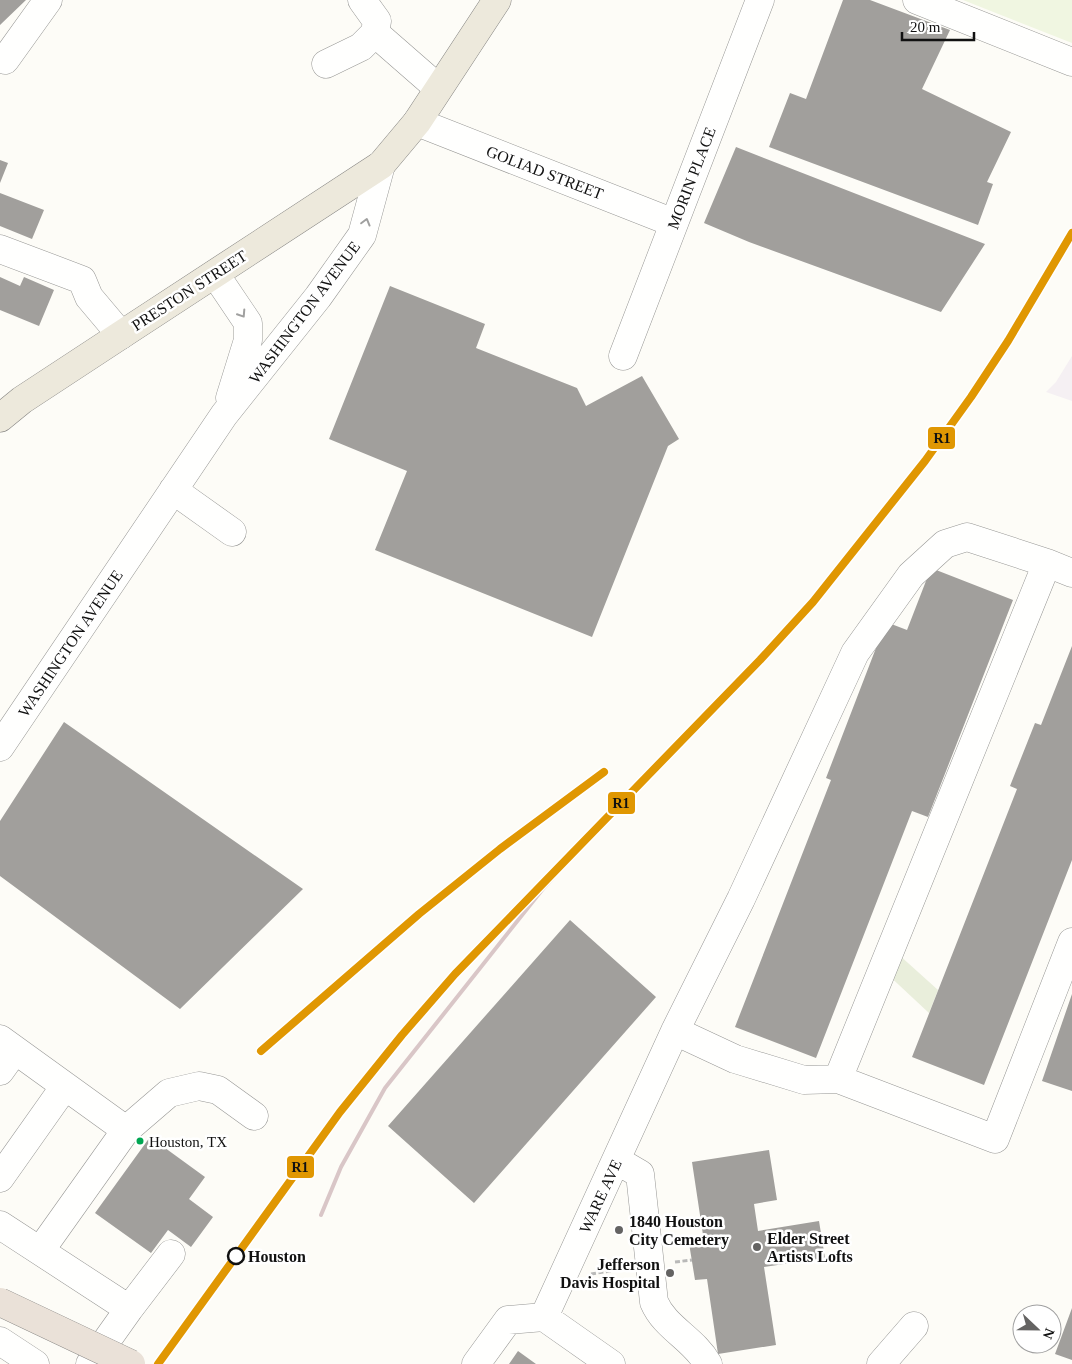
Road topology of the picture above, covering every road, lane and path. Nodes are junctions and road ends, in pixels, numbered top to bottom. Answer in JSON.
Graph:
{"nodes":[{"id":1,"x":48,"y":0,"type":"edge"},
{"id":2,"x":362,"y":0,"type":"edge"},
{"id":3,"x":497,"y":0,"type":"edge"},
{"id":4,"x":760,"y":0,"type":"edge"},
{"id":5,"x":917,"y":0,"type":"edge"},
{"id":6,"x":375,"y":33,"type":"junction"},
{"id":7,"x":0,"y":58,"type":"edge"},
{"id":8,"x":1072,"y":62,"type":"edge"},
{"id":9,"x":326,"y":64,"type":"dead end"},
{"id":10,"x":438,"y":88,"type":"junction"},
{"id":11,"x":417,"y":122,"type":"junction"},
{"id":12,"x":381,"y":165,"type":"junction"},
{"id":13,"x":674,"y":223,"type":"junction"},
{"id":14,"x":0,"y":249,"type":"edge"},
{"id":15,"x":215,"y":274,"type":"junction"},
{"id":16,"x":121,"y":335,"type":"junction"},
{"id":17,"x":623,"y":356,"type":"dead end"},
{"id":18,"x":224,"y":416,"type":"junction"},
{"id":19,"x":0,"y":418,"type":"edge"},
{"id":20,"x":174,"y":490,"type":"junction"},
{"id":21,"x":232,"y":532,"type":"dead end"},
{"id":22,"x":1046,"y":562,"type":"junction"},
{"id":23,"x":1072,"y":573,"type":"edge"},
{"id":24,"x":0,"y":747,"type":"edge"},
{"id":25,"x":1072,"y":942,"type":"edge"},
{"id":26,"x":675,"y":1031,"type":"junction"},
{"id":27,"x":5,"y":1054,"type":"edge"},
{"id":28,"x":838,"y":1079,"type":"junction"},
{"id":29,"x":65,"y":1086,"type":"junction"},
{"id":30,"x":254,"y":1116,"type":"dead end"},
{"id":31,"x":126,"y":1130,"type":"junction"},
{"id":32,"x":616,"y":1160,"type":"junction"},
{"id":33,"x":0,"y":1178,"type":"edge"},
{"id":34,"x":0,"y":1225,"type":"edge"},
{"id":35,"x":40,"y":1251,"type":"junction"},
{"id":36,"x":171,"y":1254,"type":"dead end"},
{"id":37,"x":621,"y":1270,"type":"dead end"},
{"id":38,"x":588,"y":1274,"type":"dead end"},
{"id":39,"x":0,"y":1302,"type":"edge"},
{"id":40,"x":129,"y":1309,"type":"junction"},
{"id":41,"x":544,"y":1317,"type":"junction"},
{"id":42,"x":914,"y":1326,"type":"dead end"},
{"id":43,"x":0,"y":1341,"type":"edge"},
{"id":44,"x":35,"y":1364,"type":"edge"},
{"id":45,"x":90,"y":1364,"type":"edge"},
{"id":46,"x":131,"y":1364,"type":"edge"},
{"id":47,"x":476,"y":1364,"type":"edge"},
{"id":48,"x":612,"y":1364,"type":"edge"},
{"id":49,"x":708,"y":1364,"type":"edge"},
{"id":50,"x":882,"y":1364,"type":"edge"}],
"edges":[{"from":1,"to":7,"type":"street"},
{"from":2,"to":6,"type":"street"},
{"from":3,"to":10,"type":"main road","name":"WASHINGTON AVENUE"},
{"from":4,"to":13,"type":"street","name":"MORIN PLACE"},
{"from":5,"to":8,"type":"street"},
{"from":6,"to":9,"type":"street"},
{"from":6,"to":10,"type":"street"},
{"from":10,"to":11,"type":"main road","name":"WASHINGTON AVENUE"},
{"from":11,"to":12,"type":"main road","name":"WASHINGTON AVENUE"},
{"from":11,"to":13,"type":"street","name":"GOLIAD STREET"},
{"from":12,"to":15,"type":"main road","name":"PRESTON STREET"},
{"from":18,"to":12,"type":"street","name":"WASHINGTON AVENUE","one_way":true},
{"from":13,"to":17,"type":"street","name":"MORIN PLACE"},
{"from":14,"to":16,"type":"street"},
{"from":15,"to":16,"type":"main road","name":"PRESTON STREET"},
{"from":15,"to":18,"type":"street","name":"WASHINGTON AVENUE","one_way":true},
{"from":16,"to":19,"type":"main road","name":"PRESTON STREET"},
{"from":18,"to":20,"type":"street","name":"WASHINGTON AVENUE"},
{"from":20,"to":21,"type":"street"},
{"from":20,"to":24,"type":"street","name":"WASHINGTON AVENUE"},
{"from":22,"to":23,"type":"street","name":"WARE AVE"},
{"from":22,"to":26,"type":"street","name":"WARE AVE"},
{"from":22,"to":28,"type":"street"},
{"from":25,"to":28,"type":"street"},
{"from":26,"to":28,"type":"street"},
{"from":26,"to":32,"type":"street","name":"WARE AVE"},
{"from":27,"to":29,"type":"street"},
{"from":29,"to":31,"type":"street"},
{"from":29,"to":33,"type":"street"},
{"from":30,"to":31,"type":"street"},
{"from":31,"to":35,"type":"street"},
{"from":32,"to":41,"type":"street","name":"WARE AVE"},
{"from":32,"to":49,"type":"street"},
{"from":34,"to":35,"type":"street"},
{"from":35,"to":40,"type":"street"},
{"from":36,"to":40,"type":"street"},
{"from":37,"to":38,"type":"path"},
{"from":39,"to":46,"type":"highway","bridge":true},
{"from":40,"to":45,"type":"street"},
{"from":41,"to":47,"type":"street"},
{"from":41,"to":48,"type":"street"},
{"from":42,"to":50,"type":"street"},
{"from":43,"to":44,"type":"street"}]}
